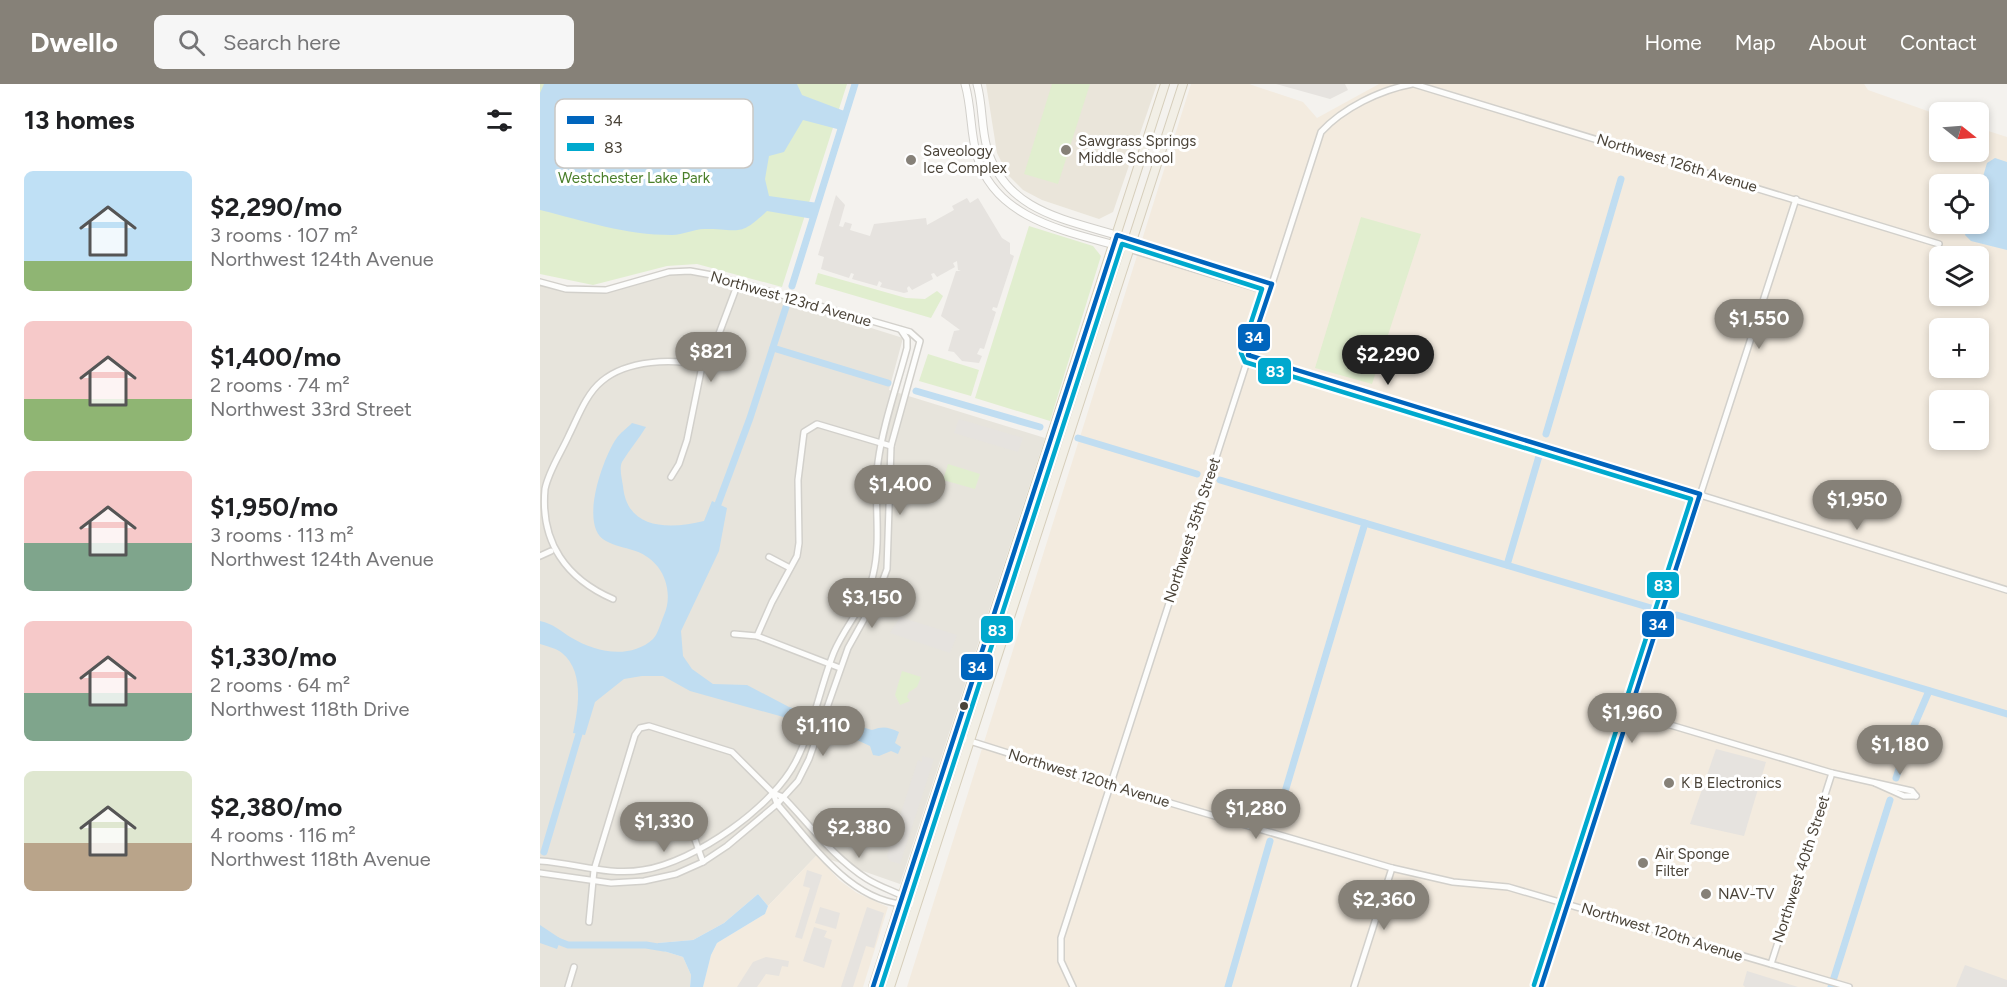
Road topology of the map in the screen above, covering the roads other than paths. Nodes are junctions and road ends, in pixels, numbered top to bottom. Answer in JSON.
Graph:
{"nodes":[{"id":1,"x":965,"y":84,"type":"edge"},
{"id":2,"x":977,"y":84,"type":"edge"},
{"id":3,"x":1165,"y":84,"type":"edge"},
{"id":4,"x":1183,"y":84,"type":"edge"},
{"id":5,"x":1413,"y":84,"type":"edge"},
{"id":6,"x":1372,"y":98,"type":"joint"},
{"id":7,"x":1796,"y":199,"type":"junction"},
{"id":8,"x":1117,"y":235,"type":"junction"},
{"id":9,"x":1114,"y":244,"type":"junction"},
{"id":10,"x":1939,"y":244,"type":"dead end"},
{"id":11,"x":1131,"y":245,"type":"junction"},
{"id":12,"x":540,"y":282,"type":"edge"},
{"id":13,"x":738,"y":283,"type":"junction"},
{"id":14,"x":1272,"y":284,"type":"junction"},
{"id":15,"x":1269,"y":292,"type":"junction"},
{"id":16,"x":901,"y":330,"type":"junction"},
{"id":17,"x":1248,"y":355,"type":"junction"},
{"id":18,"x":702,"y":366,"type":"junction"},
{"id":19,"x":881,"y":443,"type":"junction"},
{"id":20,"x":891,"y":446,"type":"junction"},
{"id":21,"x":671,"y":477,"type":"dead end"},
{"id":22,"x":1700,"y":494,"type":"junction"},
{"id":23,"x":551,"y":551,"type":"junction"},
{"id":24,"x":540,"y":556,"type":"edge"},
{"id":25,"x":769,"y":557,"type":"dead end"},
{"id":26,"x":790,"y":568,"type":"junction"},
{"id":27,"x":873,"y":578,"type":"junction"},
{"id":28,"x":884,"y":581,"type":"junction"},
{"id":29,"x":2007,"y":590,"type":"edge"},
{"id":30,"x":613,"y":598,"type":"dead end"},
{"id":31,"x":734,"y":634,"type":"dead end"},
{"id":32,"x":758,"y":636,"type":"junction"},
{"id":33,"x":829,"y":664,"type":"junction"},
{"id":34,"x":840,"y":668,"type":"junction"},
{"id":35,"x":1630,"y":713,"type":"junction"},
{"id":36,"x":954,"y":736,"type":"junction"},
{"id":37,"x":969,"y":741,"type":"junction"},
{"id":38,"x":1832,"y":773,"type":"junction"},
{"id":39,"x":1875,"y":783,"type":"junction"},
{"id":40,"x":1109,"y":785,"type":"junction"},
{"id":41,"x":773,"y":793,"type":"junction"},
{"id":42,"x":783,"y":797,"type":"junction"},
{"id":43,"x":777,"y":804,"type":"junction"},
{"id":44,"x":689,"y":823,"type":"dead end"},
{"id":45,"x":699,"y":850,"type":"junction"},
{"id":46,"x":540,"y":861,"type":"edge"},
{"id":47,"x":704,"y":862,"type":"junction"},
{"id":48,"x":1392,"y":868,"type":"junction"},
{"id":49,"x":594,"y":870,"type":"junction"},
{"id":50,"x":540,"y":873,"type":"edge"},
{"id":51,"x":592,"y":882,"type":"junction"},
{"id":52,"x":903,"y":894,"type":"junction"},
{"id":53,"x":917,"y":903,"type":"junction"},
{"id":54,"x":1568,"y":904,"type":"junction"},
{"id":55,"x":899,"y":905,"type":"junction"},
{"id":56,"x":590,"y":922,"type":"dead end"},
{"id":57,"x":1771,"y":964,"type":"junction"},
{"id":58,"x":574,"y":967,"type":"dead end"},
{"id":59,"x":568,"y":987,"type":"edge"},
{"id":60,"x":873,"y":987,"type":"edge"},
{"id":61,"x":890,"y":987,"type":"edge"},
{"id":62,"x":1073,"y":987,"type":"edge"},
{"id":63,"x":1354,"y":987,"type":"edge"},
{"id":64,"x":1541,"y":987,"type":"edge"},
{"id":65,"x":1849,"y":987,"type":"edge"}],
"edges":[{"from":1,"to":9,"type":"street"},
{"from":2,"to":8,"type":"street"},
{"from":3,"to":8,"type":"main road"},
{"from":4,"to":11,"type":"main road"},
{"from":5,"to":6,"type":"street","name":"Northwest 126th Avenue"},
{"from":5,"to":7,"type":"street","name":"Northwest 126th Avenue"},
{"from":6,"to":14,"type":"street","name":"Northwest 35th Street"},
{"from":7,"to":10,"type":"street","name":"Northwest 126th Avenue"},
{"from":7,"to":22,"type":"street"},
{"from":8,"to":9,"type":"main road"},
{"from":8,"to":11,"type":"street"},
{"from":9,"to":11,"type":"street"},
{"from":9,"to":36,"type":"main road"},
{"from":11,"to":14,"type":"street"},
{"from":11,"to":15,"type":"street"},
{"from":11,"to":37,"type":"main road"},
{"from":12,"to":13,"type":"street","name":"Northwest 123rd Avenue"},
{"from":13,"to":16,"type":"street","name":"Northwest 123rd Avenue"},
{"from":13,"to":18,"type":"street"},
{"from":14,"to":15,"type":"street","name":"Northwest 35th Street"},
{"from":15,"to":17,"type":"street","name":"Northwest 35th Street"},
{"from":16,"to":19,"type":"street"},
{"from":16,"to":20,"type":"street"},
{"from":17,"to":22,"type":"street"},
{"from":17,"to":40,"type":"street","name":"Northwest 35th Street"},
{"from":18,"to":21,"type":"street"},
{"from":18,"to":23,"type":"street"},
{"from":19,"to":20,"type":"street"},
{"from":19,"to":26,"type":"street"},
{"from":19,"to":27,"type":"street"},
{"from":20,"to":28,"type":"street"},
{"from":22,"to":29,"type":"street"},
{"from":22,"to":35,"type":"street"},
{"from":23,"to":24,"type":"street"},
{"from":23,"to":30,"type":"street"},
{"from":25,"to":26,"type":"street"},
{"from":26,"to":32,"type":"street"},
{"from":27,"to":28,"type":"street"},
{"from":27,"to":33,"type":"street"},
{"from":28,"to":34,"type":"street"},
{"from":31,"to":32,"type":"street"},
{"from":32,"to":33,"type":"street"},
{"from":33,"to":34,"type":"street"},
{"from":33,"to":41,"type":"street"},
{"from":34,"to":42,"type":"street"},
{"from":35,"to":38,"type":"street"},
{"from":35,"to":54,"type":"street"},
{"from":36,"to":37,"type":"street","name":"Northwest 120th Avenue"},
{"from":36,"to":52,"type":"main road"},
{"from":37,"to":40,"type":"street","name":"Northwest 120th Avenue"},
{"from":37,"to":53,"type":"main road"},
{"from":38,"to":39,"type":"street"},
{"from":38,"to":57,"type":"street","name":"Northwest 40th Street"},
{"from":39,"to":39,"type":"street"},
{"from":40,"to":48,"type":"street","name":"Northwest 120th Avenue"},
{"from":40,"to":62,"type":"street","name":"Northwest 35th Street"},
{"from":41,"to":42,"type":"street"},
{"from":41,"to":43,"type":"street"},
{"from":41,"to":45,"type":"street"},
{"from":41,"to":49,"type":"street"},
{"from":42,"to":43,"type":"street"},
{"from":42,"to":52,"type":"street"},
{"from":43,"to":47,"type":"street"},
{"from":43,"to":55,"type":"street"},
{"from":44,"to":45,"type":"street"},
{"from":45,"to":47,"type":"street"},
{"from":45,"to":49,"type":"street"},
{"from":46,"to":49,"type":"street"},
{"from":47,"to":51,"type":"street"},
{"from":48,"to":54,"type":"street","name":"Northwest 120th Avenue"},
{"from":48,"to":63,"type":"street"},
{"from":49,"to":51,"type":"street"},
{"from":50,"to":51,"type":"street"},
{"from":51,"to":56,"type":"street"},
{"from":52,"to":53,"type":"street"},
{"from":52,"to":55,"type":"main road"},
{"from":53,"to":55,"type":"street"},
{"from":53,"to":61,"type":"main road"},
{"from":54,"to":57,"type":"street","name":"Northwest 120th Avenue"},
{"from":54,"to":64,"type":"street"},
{"from":55,"to":60,"type":"main road"},
{"from":57,"to":65,"type":"street","name":"Northwest 120th Avenue"},
{"from":58,"to":59,"type":"street"}]}
